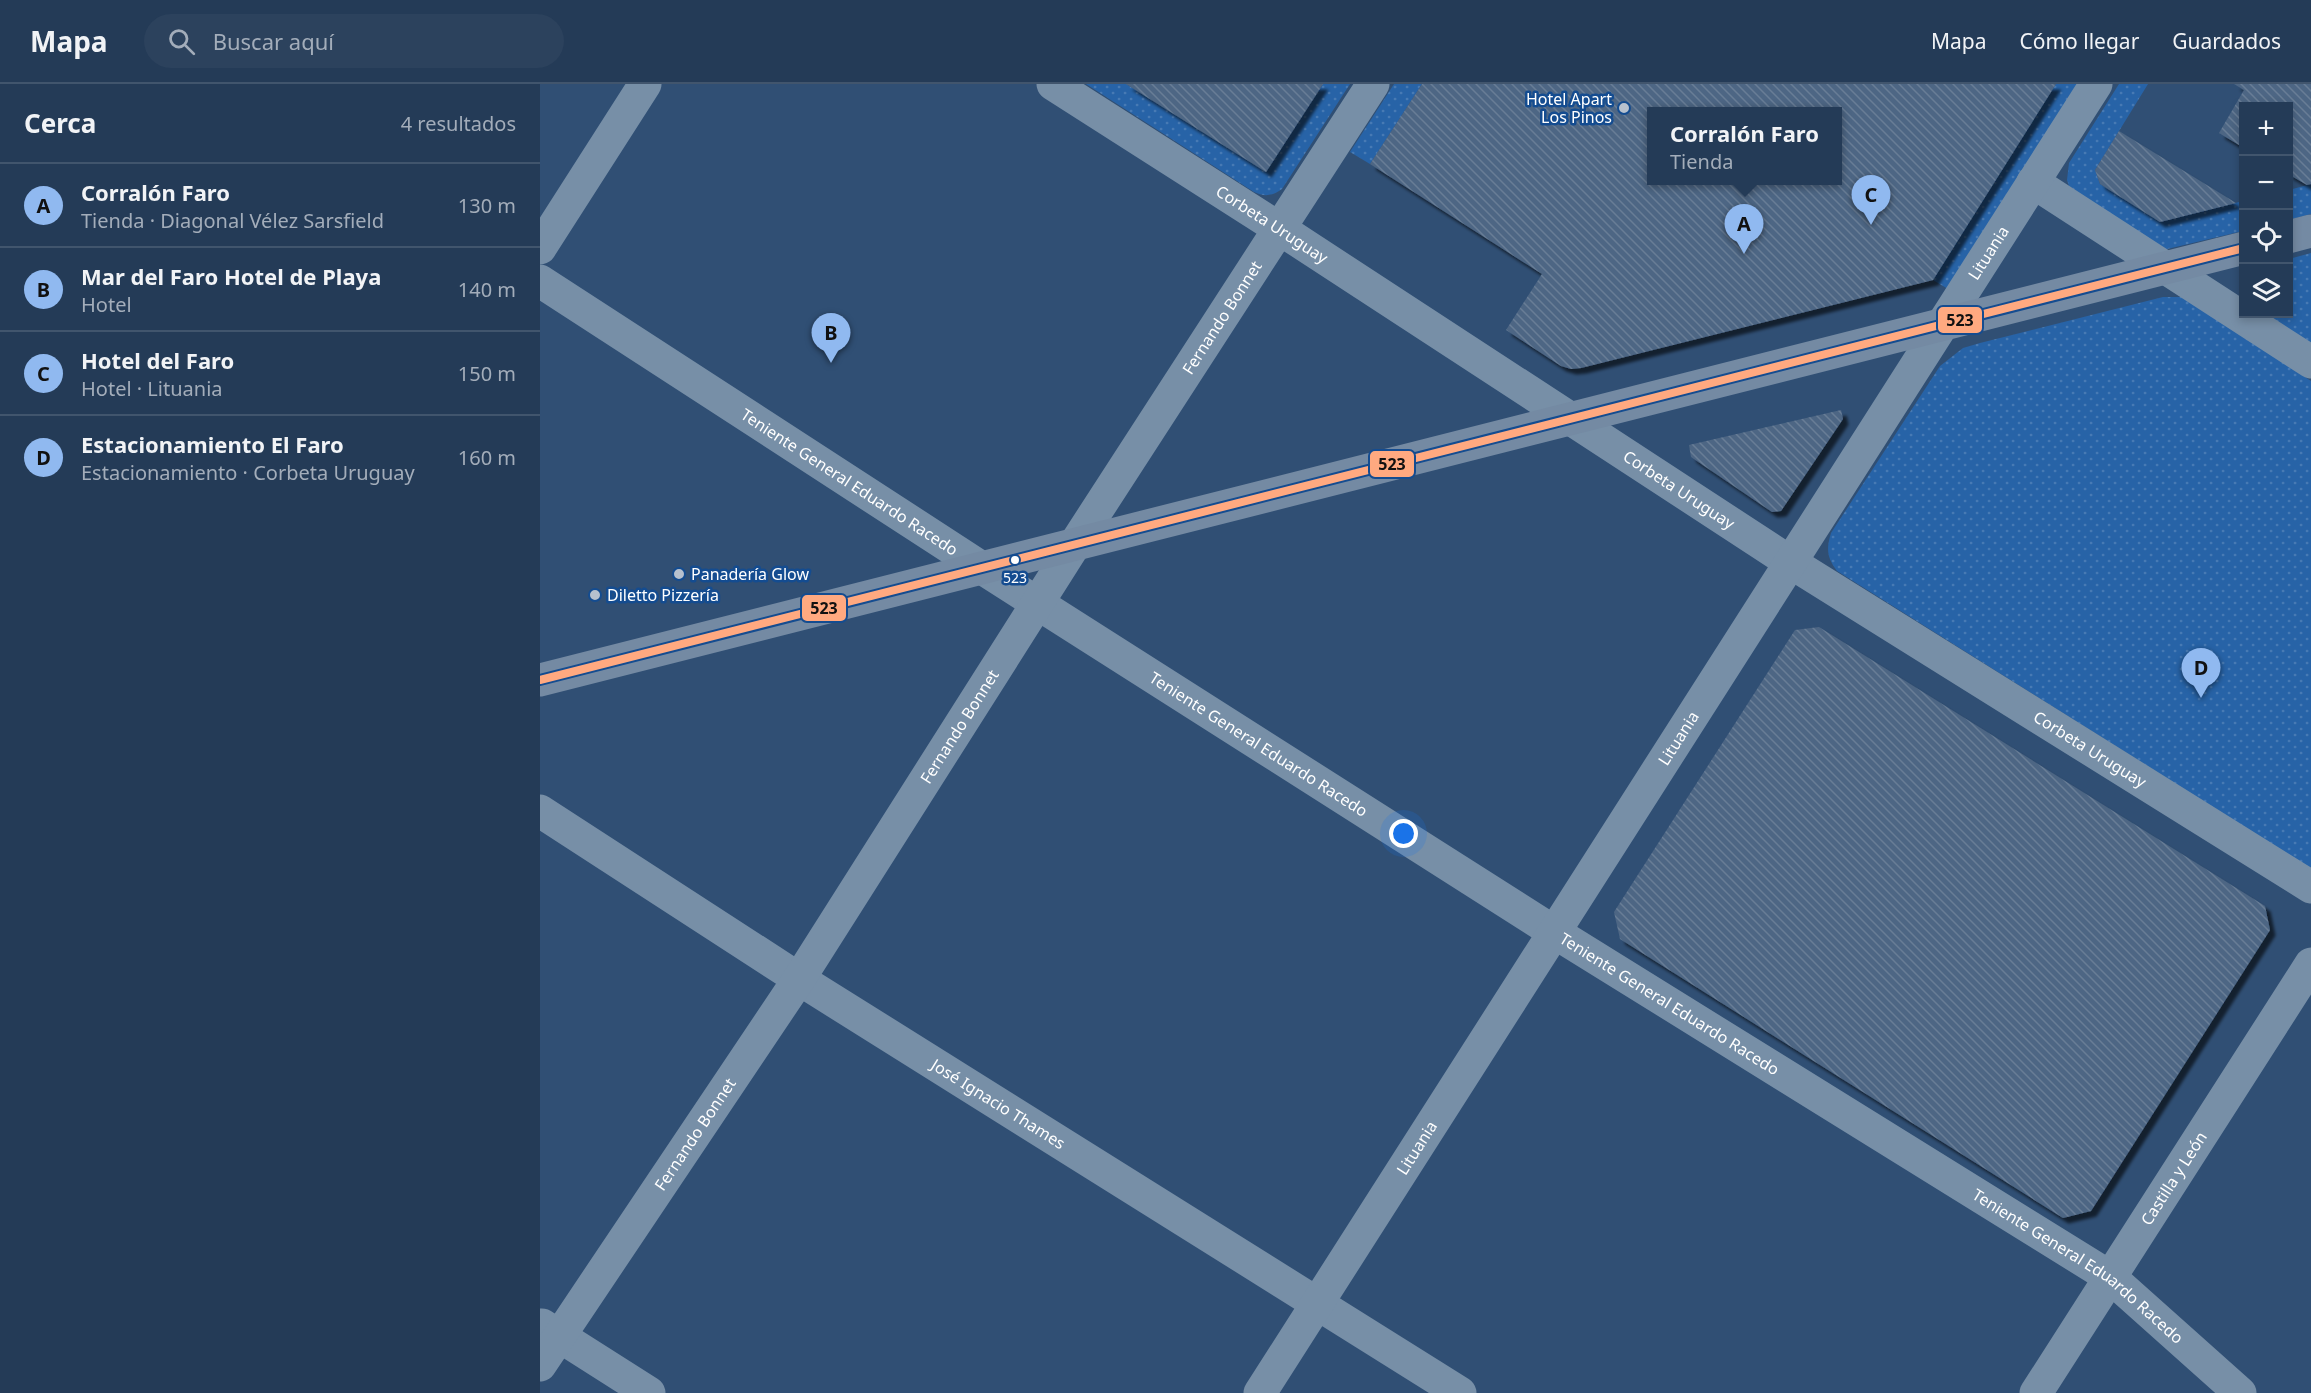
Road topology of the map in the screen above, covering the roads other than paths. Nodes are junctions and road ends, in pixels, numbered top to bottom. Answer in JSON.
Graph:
{"nodes":[{"id":1,"x":645,"y":84,"type":"edge"},
{"id":2,"x":1053,"y":84,"type":"edge"},
{"id":3,"x":1373,"y":84,"type":"edge"},
{"id":4,"x":2096,"y":84,"type":"edge"},
{"id":5,"x":2033,"y":182,"type":"junction"},
{"id":6,"x":1280,"y":229,"type":"junction"},
{"id":7,"x":2311,"y":231,"type":"edge"},
{"id":8,"x":2293,"y":236,"type":"edge"},
{"id":9,"x":540,"y":248,"type":"edge"},
{"id":10,"x":2239,"y":249,"type":"edge"},
{"id":11,"x":2165,"y":268,"type":"junction"},
{"id":12,"x":540,"y":281,"type":"edge"},
{"id":13,"x":1943,"y":324,"type":"junction"},
{"id":14,"x":2311,"y":362,"type":"edge"},
{"id":15,"x":1572,"y":419,"type":"junction"},
{"id":16,"x":1075,"y":544,"type":"junction"},
{"id":17,"x":1790,"y":562,"type":"junction"},
{"id":18,"x":982,"y":568,"type":"junction"},
{"id":19,"x":1037,"y":603,"type":"junction"},
{"id":20,"x":540,"y":680,"type":"edge"},
{"id":21,"x":540,"y":810,"type":"edge"},
{"id":22,"x":2311,"y":887,"type":"edge"},
{"id":23,"x":1554,"y":932,"type":"junction"},
{"id":24,"x":2311,"y":964,"type":"edge"},
{"id":25,"x":799,"y":979,"type":"junction"},
{"id":26,"x":2110,"y":1277,"type":"junction"},
{"id":27,"x":1316,"y":1304,"type":"junction"},
{"id":28,"x":550,"y":1330,"type":"edge"},
{"id":29,"x":540,"y":1365,"type":"edge"},
{"id":30,"x":649,"y":1393,"type":"edge"},
{"id":31,"x":1260,"y":1393,"type":"edge"},
{"id":32,"x":1460,"y":1393,"type":"edge"},
{"id":33,"x":2036,"y":1393,"type":"edge"},
{"id":34,"x":2240,"y":1393,"type":"edge"}],
"edges":[{"from":1,"to":9,"type":"street"},
{"from":2,"to":6,"type":"street","name":"Corbeta Uruguay"},
{"from":3,"to":6,"type":"street","name":"Fernando Bonnet"},
{"from":4,"to":5,"type":"street","name":"Lituania"},
{"from":5,"to":11,"type":"street"},
{"from":5,"to":13,"type":"street","name":"Lituania"},
{"from":6,"to":15,"type":"street","name":"Corbeta Uruguay"},
{"from":6,"to":16,"type":"street","name":"Fernando Bonnet"},
{"from":7,"to":8,"type":"main road"},
{"from":10,"to":11,"type":"main road"},
{"from":11,"to":13,"type":"main road"},
{"from":11,"to":14,"type":"street"},
{"from":12,"to":18,"type":"street","name":"Teniente General Eduardo Racedo"},
{"from":13,"to":15,"type":"main road"},
{"from":13,"to":17,"type":"street","name":"Lituania"},
{"from":15,"to":16,"type":"main road"},
{"from":15,"to":17,"type":"street","name":"Corbeta Uruguay"},
{"from":16,"to":18,"type":"main road"},
{"from":16,"to":19,"type":"street","name":"Fernando Bonnet"},
{"from":17,"to":22,"type":"street","name":"Corbeta Uruguay"},
{"from":17,"to":23,"type":"street","name":"Lituania"},
{"from":18,"to":19,"type":"street","name":"Teniente General Eduardo Racedo"},
{"from":18,"to":20,"type":"main road"},
{"from":19,"to":23,"type":"street","name":"Teniente General Eduardo Racedo"},
{"from":19,"to":25,"type":"street","name":"Fernando Bonnet"},
{"from":21,"to":25,"type":"street","name":"José Ignacio Thames"},
{"from":23,"to":26,"type":"street","name":"Teniente General Eduardo Racedo"},
{"from":23,"to":27,"type":"street","name":"Lituania"},
{"from":24,"to":26,"type":"street","name":"Castilla y León"},
{"from":25,"to":27,"type":"street","name":"José Ignacio Thames"},
{"from":25,"to":28,"type":"street","name":"Fernando Bonnet"},
{"from":26,"to":33,"type":"street","name":"Castilla y León"},
{"from":26,"to":34,"type":"street","name":"Teniente General Eduardo Racedo"},
{"from":27,"to":31,"type":"street","name":"Lituania"},
{"from":27,"to":32,"type":"street","name":"José Ignacio Thames"},
{"from":28,"to":29,"type":"street","name":"Fernando Bonnet"},
{"from":28,"to":30,"type":"street"}]}
